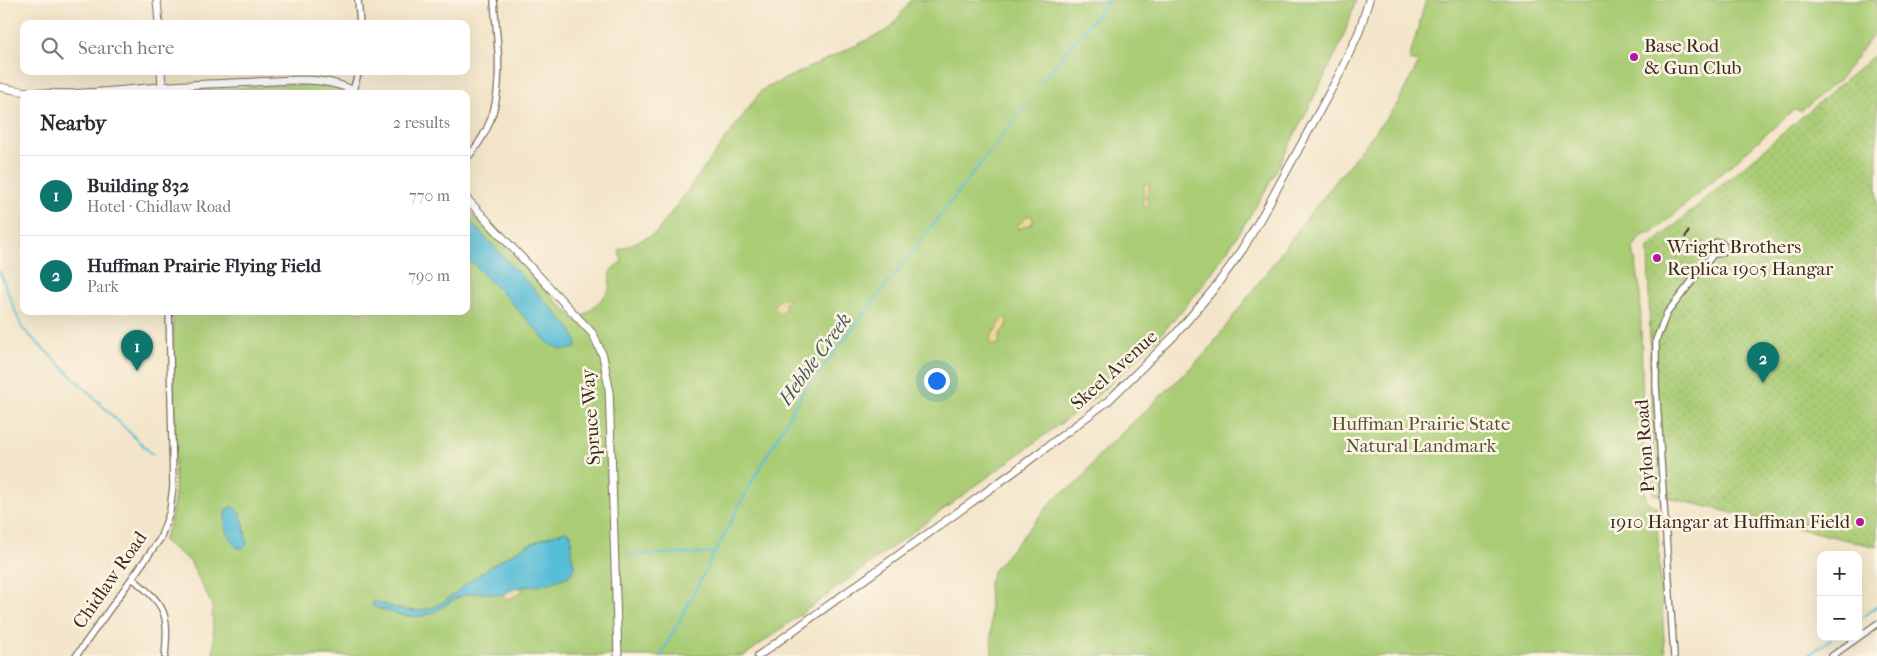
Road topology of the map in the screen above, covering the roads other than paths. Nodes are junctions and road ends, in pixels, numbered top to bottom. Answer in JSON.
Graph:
{"nodes":[{"id":1,"x":157,"y":0,"type":"edge"},
{"id":2,"x":358,"y":0,"type":"edge"},
{"id":3,"x":494,"y":0,"type":"edge"},
{"id":4,"x":1369,"y":0,"type":"edge"},
{"id":5,"x":159,"y":20,"type":"edge"},
{"id":6,"x":360,"y":20,"type":"edge"},
{"id":7,"x":161,"y":75,"type":"edge"},
{"id":8,"x":358,"y":75,"type":"edge"},
{"id":9,"x":0,"y":87,"type":"edge"},
{"id":10,"x":162,"y":90,"type":"edge"},
{"id":11,"x":350,"y":90,"type":"edge"},
{"id":12,"x":356,"y":90,"type":"edge"},
{"id":13,"x":20,"y":91,"type":"edge"},
{"id":14,"x":470,"y":155,"type":"edge"},
{"id":15,"x":470,"y":202,"type":"edge"},
{"id":16,"x":1714,"y":253,"type":"dead end"},
{"id":17,"x":169,"y":315,"type":"edge"},
{"id":18,"x":132,"y":578,"type":"junction"},
{"id":19,"x":1877,"y":624,"type":"edge"},
{"id":20,"x":76,"y":656,"type":"edge"},
{"id":21,"x":165,"y":656,"type":"edge"},
{"id":22,"x":618,"y":656,"type":"edge"},
{"id":23,"x":758,"y":656,"type":"edge"},
{"id":24,"x":1674,"y":656,"type":"edge"},
{"id":25,"x":1832,"y":656,"type":"edge"}],
"edges":[{"from":1,"to":5,"type":"street"},
{"from":2,"to":6,"type":"street"},
{"from":3,"to":14,"type":"street"},
{"from":4,"to":23,"type":"street","name":"Skeel Avenue"},
{"from":7,"to":10,"type":"street"},
{"from":8,"to":12,"type":"street"},
{"from":9,"to":13,"type":"street"},
{"from":10,"to":11,"type":"street"},
{"from":15,"to":22,"type":"street","name":"Spruce Way"},
{"from":16,"to":24,"type":"street","name":"Pylon Road"},
{"from":17,"to":18,"type":"street","name":"Chidlaw Road"},
{"from":18,"to":20,"type":"street","name":"Chidlaw Road"},
{"from":18,"to":21,"type":"street"},
{"from":19,"to":25,"type":"street"}]}
